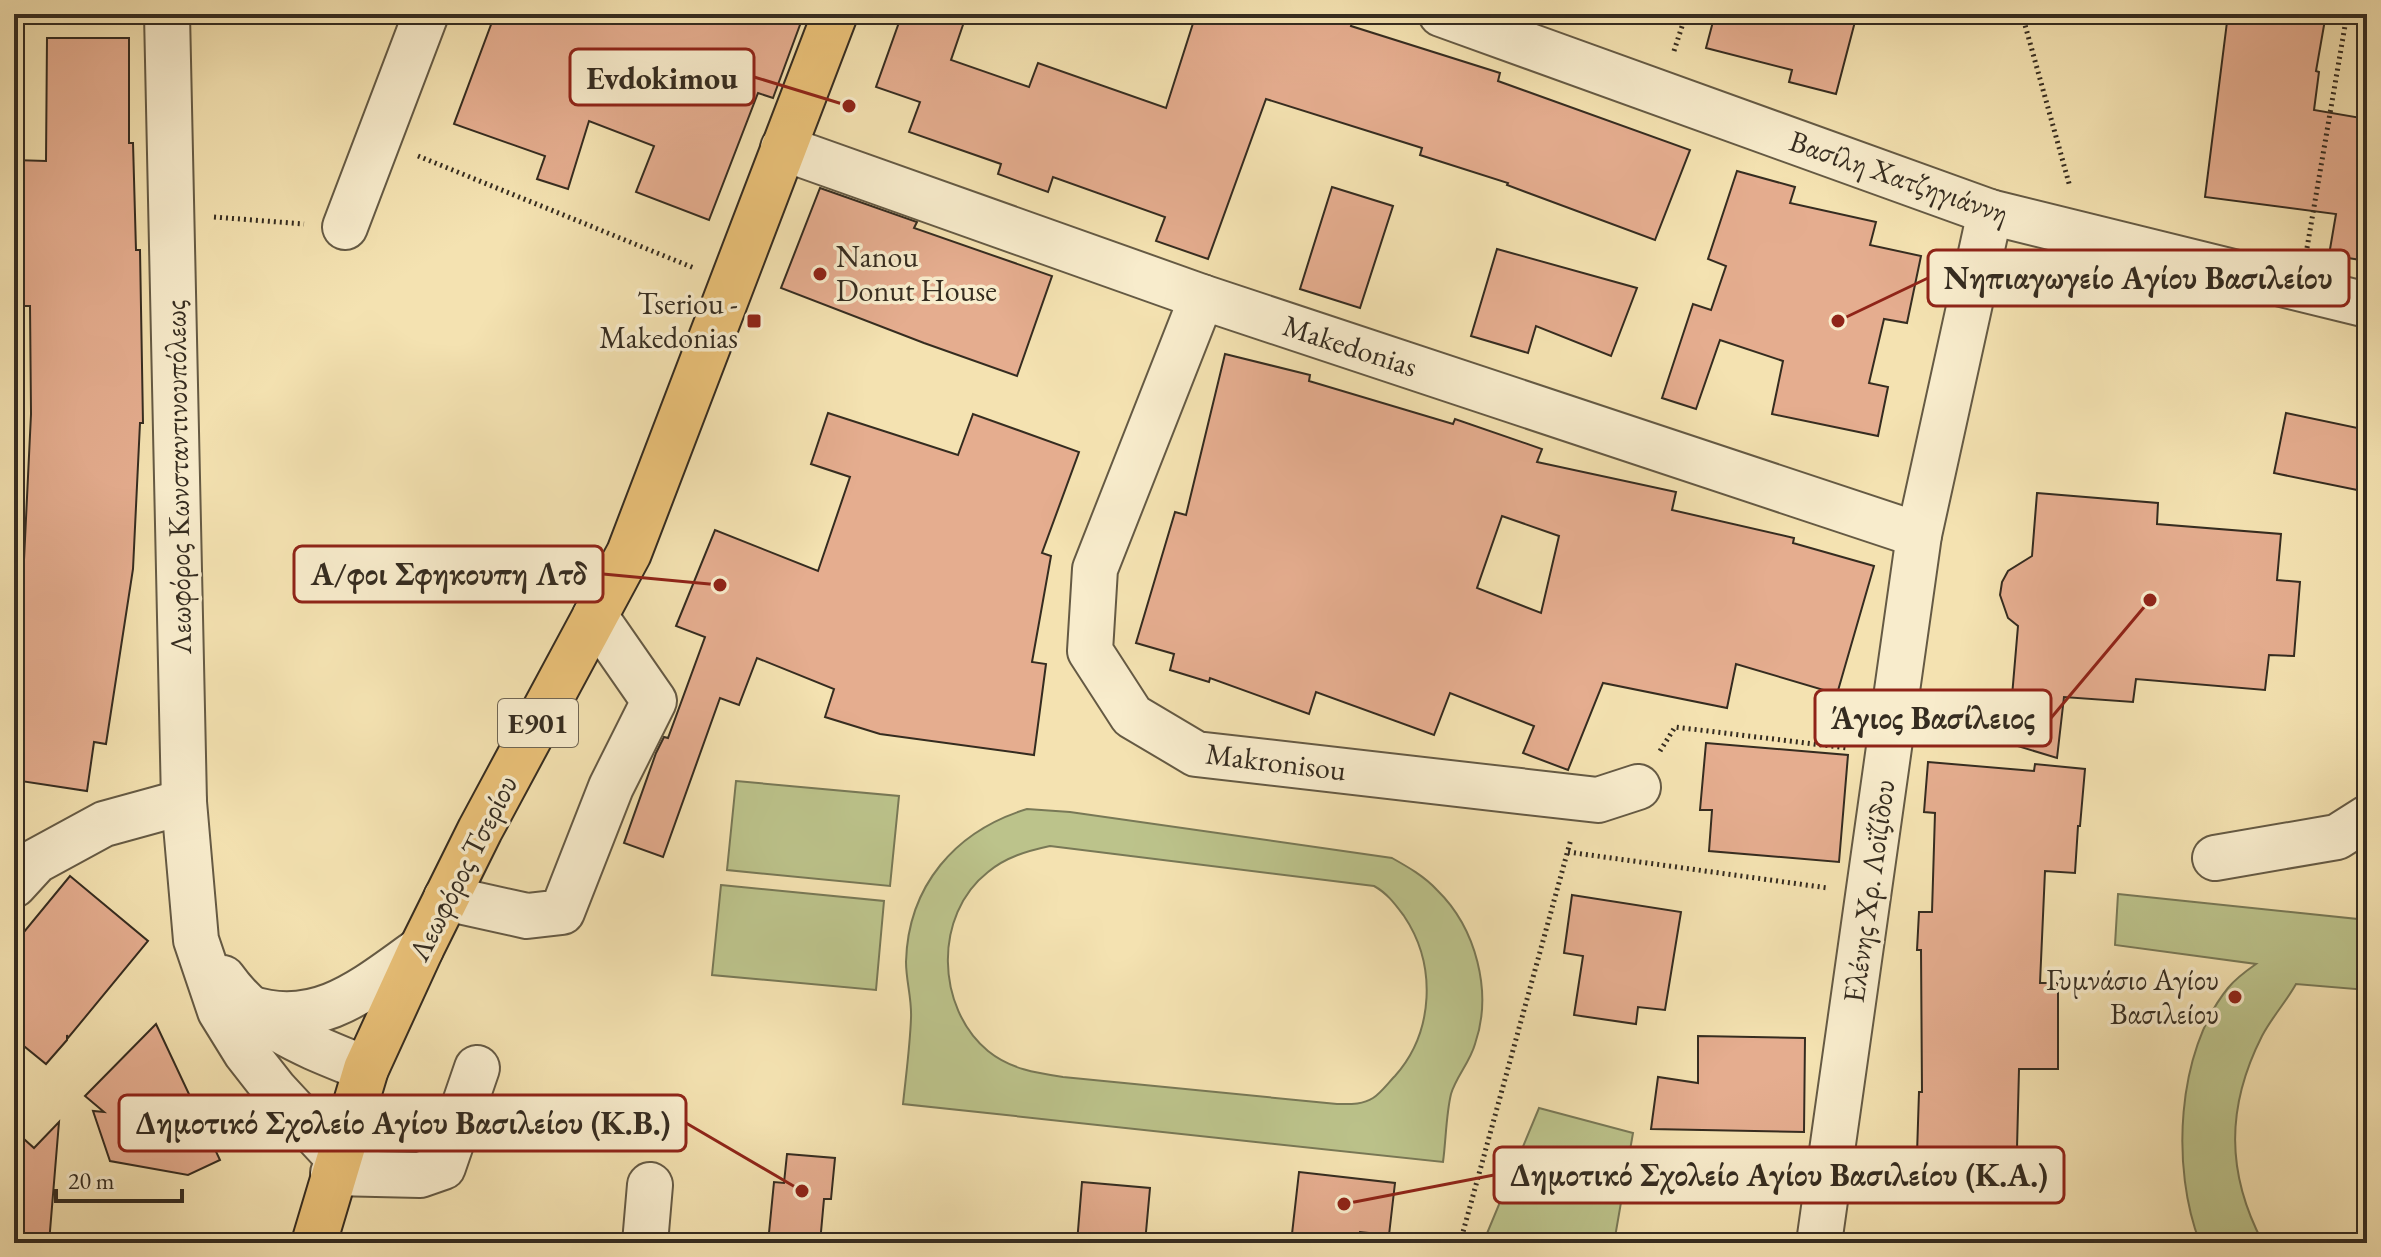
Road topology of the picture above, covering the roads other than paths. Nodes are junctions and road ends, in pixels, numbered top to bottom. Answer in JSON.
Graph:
{"nodes":[{"id":1,"x":167,"y":14,"type":"edge"},
{"id":2,"x":426,"y":14,"type":"edge"},
{"id":3,"x":835,"y":14,"type":"edge"},
{"id":4,"x":1441,"y":14,"type":"edge"},
{"id":5,"x":783,"y":148,"type":"junction"},
{"id":6,"x":1990,"y":212,"type":"junction"},
{"id":7,"x":345,"y":227,"type":"road end"},
{"id":8,"x":1202,"y":297,"type":"junction"},
{"id":9,"x":2367,"y":305,"type":"edge"},
{"id":10,"x":1919,"y":535,"type":"junction"},
{"id":11,"x":595,"y":616,"type":"junction"},
{"id":12,"x":1638,"y":787,"type":"road end"},
{"id":13,"x":184,"y":802,"type":"junction"},
{"id":14,"x":2367,"y":818,"type":"edge"},
{"id":15,"x":2215,"y":858,"type":"dead end"},
{"id":16,"x":14,"y":885,"type":"edge"},
{"id":17,"x":446,"y":898,"type":"junction"},
{"id":18,"x":196,"y":940,"type":"junction"},
{"id":19,"x":421,"y":949,"type":"junction"},
{"id":20,"x":247,"y":1007,"type":"junction"},
{"id":21,"x":477,"y":1068,"type":"dead end"},
{"id":22,"x":366,"y":1069,"type":"junction"},
{"id":23,"x":336,"y":1165,"type":"junction"},
{"id":24,"x":650,"y":1185,"type":"dead end"},
{"id":25,"x":314,"y":1243,"type":"edge"},
{"id":26,"x":645,"y":1243,"type":"edge"},
{"id":27,"x":1819,"y":1243,"type":"edge"}],
"edges":[{"from":1,"to":13,"type":"street","name":"Λεωφόρος Κωνσταντινουπόλεως"},
{"from":2,"to":7,"type":"street"},
{"from":3,"to":5,"type":"main road","name":"Λεωφόρος Τσερίου","number":"E901"},
{"from":4,"to":6,"type":"street","name":"Βασίλη Χατζηγιάννη"},
{"from":5,"to":8,"type":"street","name":"Makedonias"},
{"from":5,"to":11,"type":"main road","name":"Λεωφόρος Τσερίου","number":"E901"},
{"from":6,"to":9,"type":"street","name":"Βασίλη Χατζηγιάννη"},
{"from":6,"to":10,"type":"street","name":"Ελένης Χρ. Λοϊζίδου"},
{"from":8,"to":10,"type":"street","name":"Makedonias"},
{"from":8,"to":12,"type":"street","name":"Makronisou"},
{"from":10,"to":27,"type":"street","name":"Ελένης Χρ. Λοϊζίδου"},
{"from":11,"to":17,"type":"main road","name":"Λεωφόρος Τσερίου","number":"E901"},
{"from":11,"to":17,"type":"street"},
{"from":13,"to":16,"type":"street"},
{"from":13,"to":18,"type":"street","name":"Λεωφόρος Κωνσταντινουπόλεως"},
{"from":14,"to":15,"type":"street"},
{"from":17,"to":19,"type":"main road","name":"Λεωφόρος Τσερίου"},
{"from":18,"to":20,"type":"street","name":"Λεωφόρος Κωνσταντινουπόλεως"},
{"from":18,"to":23,"type":"street","name":"Λεωφόρος Κωνσταντινουπόλεως"},
{"from":19,"to":20,"type":"street"},
{"from":19,"to":22,"type":"main road","name":"Λεωφόρος Τσερίου"},
{"from":20,"to":22,"type":"street","name":"Λεωφόρος Κωνσταντινουπόλεως"},
{"from":21,"to":23,"type":"street"},
{"from":22,"to":23,"type":"main road","name":"Λεωφόρος Τσερίου"},
{"from":23,"to":25,"type":"main road","name":"Λεωφόρος Τσερίου"},
{"from":24,"to":26,"type":"street"}]}
